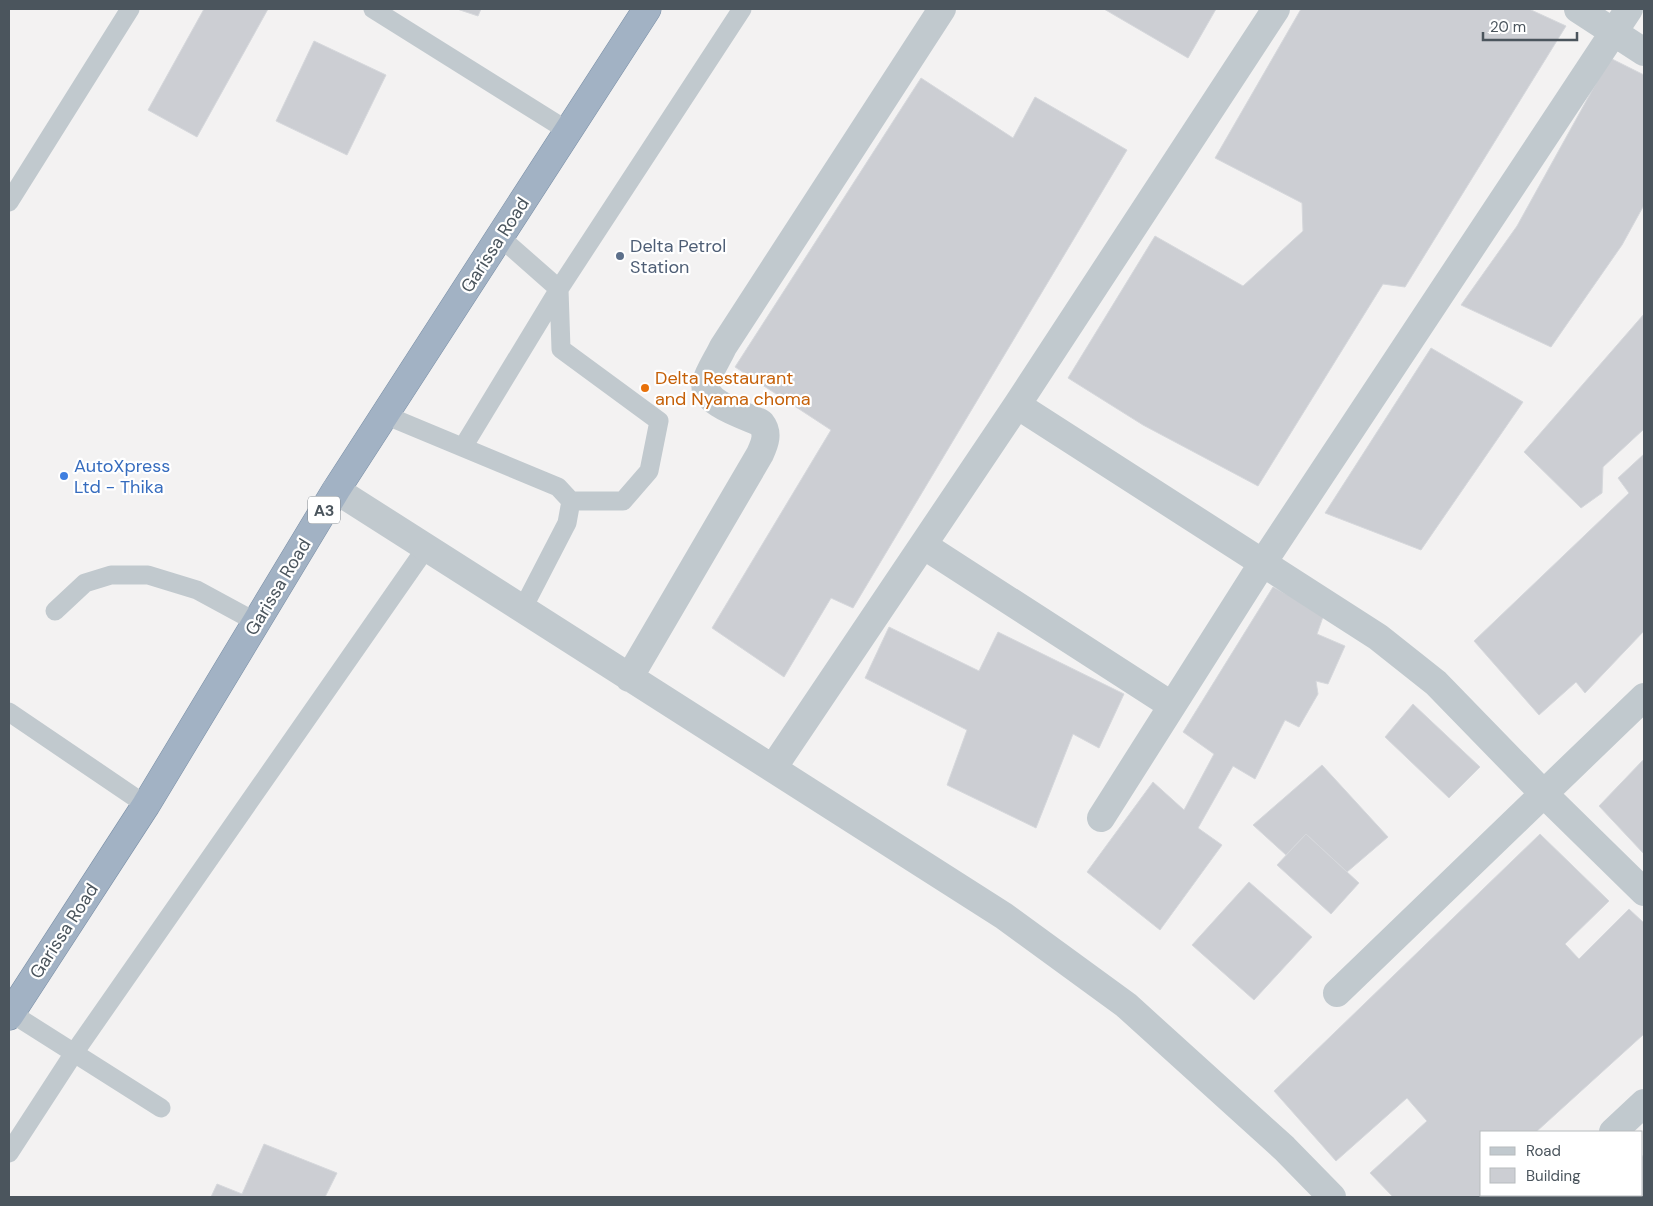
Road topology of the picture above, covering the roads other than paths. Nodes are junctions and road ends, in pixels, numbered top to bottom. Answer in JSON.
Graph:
{"nodes":[{"id":1,"x":130,"y":9,"type":"edge"},
{"id":2,"x":373,"y":9,"type":"edge"},
{"id":3,"x":647,"y":9,"type":"edge"},
{"id":4,"x":742,"y":9,"type":"edge"},
{"id":5,"x":942,"y":9,"type":"edge"},
{"id":6,"x":1276,"y":9,"type":"edge"},
{"id":7,"x":1578,"y":9,"type":"edge"},
{"id":8,"x":1629,"y":9,"type":"edge"},
{"id":9,"x":1613,"y":32,"type":"junction"},
{"id":10,"x":1644,"y":52,"type":"edge"},
{"id":11,"x":568,"y":131,"type":"junction"},
{"id":12,"x":9,"y":202,"type":"edge"},
{"id":13,"x":500,"y":237,"type":"junction"},
{"id":14,"x":558,"y":290,"type":"junction"},
{"id":15,"x":1017,"y":405,"type":"junction"},
{"id":16,"x":385,"y":415,"type":"junction"},
{"id":17,"x":463,"y":447,"type":"junction"},
{"id":18,"x":336,"y":490,"type":"junction"},
{"id":19,"x":571,"y":501,"type":"junction"},
{"id":20,"x":923,"y":545,"type":"junction"},
{"id":21,"x":426,"y":548,"type":"junction"},
{"id":22,"x":1262,"y":564,"type":"junction"},
{"id":23,"x":522,"y":610,"type":"junction"},
{"id":24,"x":55,"y":611,"type":"dead end"},
{"id":25,"x":256,"y":622,"type":"junction"},
{"id":26,"x":629,"y":678,"type":"junction"},
{"id":27,"x":1644,"y":696,"type":"edge"},
{"id":28,"x":1171,"y":705,"type":"junction"},
{"id":29,"x":9,"y":712,"type":"edge"},
{"id":30,"x":773,"y":768,"type":"junction"},
{"id":31,"x":1544,"y":794,"type":"junction"},
{"id":32,"x":146,"y":805,"type":"junction"},
{"id":33,"x":1101,"y":818,"type":"dead end"},
{"id":34,"x":1644,"y":892,"type":"edge"},
{"id":35,"x":1337,"y":993,"type":"dead end"},
{"id":36,"x":10,"y":1015,"type":"edge"},
{"id":37,"x":74,"y":1053,"type":"junction"},
{"id":38,"x":1644,"y":1102,"type":"edge"},
{"id":39,"x":161,"y":1108,"type":"dead end"},
{"id":40,"x":1614,"y":1131,"type":"edge"},
{"id":41,"x":9,"y":1154,"type":"edge"},
{"id":42,"x":1332,"y":1197,"type":"edge"}],
"edges":[{"from":1,"to":12,"type":"lane"},
{"from":2,"to":11,"type":"lane"},
{"from":3,"to":11,"type":"highway","name":"Garissa Road","number":"A3"},
{"from":4,"to":14,"type":"lane"},
{"from":5,"to":26,"type":"street"},
{"from":6,"to":15,"type":"street"},
{"from":7,"to":9,"type":"street"},
{"from":8,"to":9,"type":"street"},
{"from":9,"to":10,"type":"street"},
{"from":9,"to":22,"type":"street"},
{"from":11,"to":13,"type":"highway","name":"Garissa Road","number":"A3"},
{"from":13,"to":14,"type":"lane"},
{"from":13,"to":16,"type":"highway","name":"Garissa Road","number":"A3"},
{"from":14,"to":17,"type":"lane"},
{"from":14,"to":19,"type":"lane"},
{"from":15,"to":20,"type":"street"},
{"from":15,"to":22,"type":"street"},
{"from":16,"to":17,"type":"lane"},
{"from":16,"to":18,"type":"highway","name":"Garissa Road","number":"A3"},
{"from":17,"to":19,"type":"lane"},
{"from":18,"to":21,"type":"street"},
{"from":18,"to":25,"type":"highway","name":"Garissa Road","number":"A3"},
{"from":19,"to":23,"type":"lane"},
{"from":20,"to":28,"type":"street"},
{"from":20,"to":30,"type":"street"},
{"from":21,"to":23,"type":"street"},
{"from":21,"to":37,"type":"lane"},
{"from":22,"to":28,"type":"street"},
{"from":22,"to":31,"type":"street"},
{"from":23,"to":26,"type":"street"},
{"from":24,"to":25,"type":"lane"},
{"from":25,"to":32,"type":"highway","name":"Garissa Road","number":"A3"},
{"from":26,"to":30,"type":"street"},
{"from":27,"to":31,"type":"street"},
{"from":28,"to":33,"type":"street"},
{"from":29,"to":32,"type":"lane"},
{"from":30,"to":42,"type":"street"},
{"from":31,"to":34,"type":"street"},
{"from":31,"to":35,"type":"street"},
{"from":32,"to":36,"type":"highway","name":"Garissa Road","number":"A3"},
{"from":36,"to":37,"type":"lane"},
{"from":37,"to":39,"type":"lane"},
{"from":37,"to":41,"type":"lane"},
{"from":38,"to":40,"type":"street"}]}
